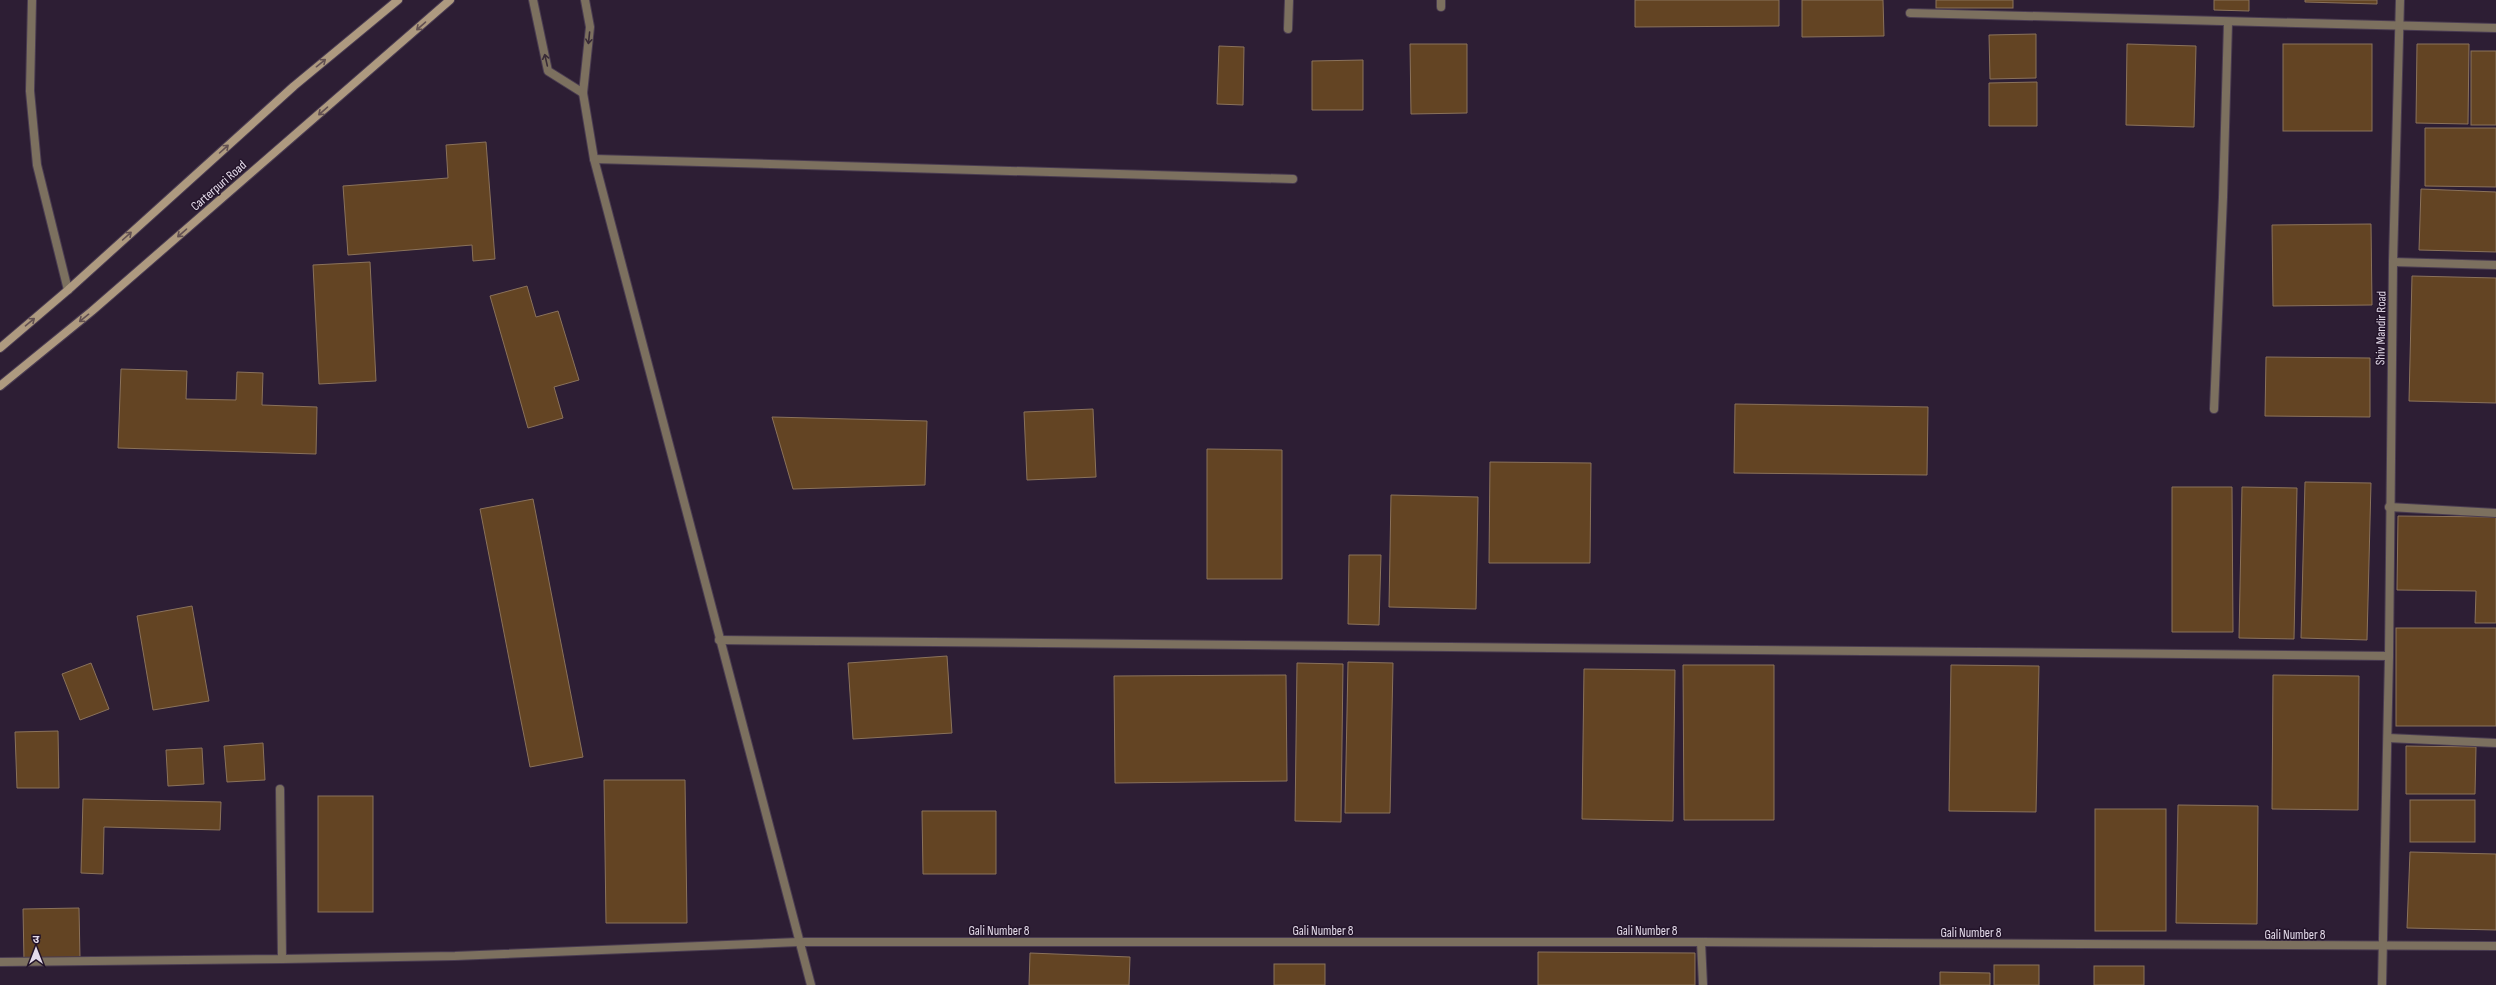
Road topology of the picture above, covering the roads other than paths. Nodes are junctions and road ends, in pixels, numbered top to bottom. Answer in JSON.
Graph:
{"nodes":[{"id":1,"x":32,"y":0,"type":"edge"},
{"id":2,"x":398,"y":0,"type":"edge"},
{"id":3,"x":450,"y":0,"type":"edge"},
{"id":4,"x":533,"y":0,"type":"edge"},
{"id":5,"x":585,"y":0,"type":"edge"},
{"id":6,"x":1289,"y":0,"type":"edge"},
{"id":7,"x":2400,"y":0,"type":"edge"},
{"id":8,"x":1910,"y":13,"type":"dead end"},
{"id":9,"x":2228,"y":23,"type":"junction"},
{"id":10,"x":2400,"y":26,"type":"junction"},
{"id":11,"x":2496,"y":28,"type":"edge"},
{"id":12,"x":1288,"y":29,"type":"dead end"},
{"id":13,"x":583,"y":93,"type":"junction"},
{"id":14,"x":594,"y":159,"type":"junction"},
{"id":15,"x":1293,"y":179,"type":"dead end"},
{"id":16,"x":2393,"y":262,"type":"junction"},
{"id":17,"x":2496,"y":265,"type":"edge"},
{"id":18,"x":68,"y":290,"type":"junction"},
{"id":19,"x":0,"y":348,"type":"edge"},
{"id":20,"x":0,"y":386,"type":"edge"},
{"id":21,"x":2214,"y":409,"type":"dead end"},
{"id":22,"x":2390,"y":507,"type":"junction"},
{"id":23,"x":2496,"y":513,"type":"edge"},
{"id":24,"x":719,"y":640,"type":"junction"},
{"id":25,"x":2390,"y":656,"type":"junction"},
{"id":26,"x":2388,"y":738,"type":"junction"},
{"id":27,"x":2496,"y":743,"type":"edge"},
{"id":28,"x":280,"y":789,"type":"dead end"},
{"id":29,"x":799,"y":942,"type":"junction"},
{"id":30,"x":1701,"y":942,"type":"junction"},
{"id":31,"x":2496,"y":946,"type":"edge"},
{"id":32,"x":2384,"y":947,"type":"junction"},
{"id":33,"x":282,"y":959,"type":"junction"},
{"id":34,"x":0,"y":962,"type":"edge"},
{"id":35,"x":811,"y":985,"type":"edge"},
{"id":36,"x":1703,"y":985,"type":"edge"},
{"id":37,"x":2382,"y":985,"type":"edge"}],
"edges":[{"from":1,"to":18,"type":"street"},
{"from":18,"to":2,"type":"main road","name":"Carterpuri Road","one_way":true},
{"from":3,"to":20,"type":"main road","name":"Carterpuri Road","one_way":true},
{"from":13,"to":4,"type":"street","one_way":true},
{"from":5,"to":13,"type":"street","one_way":true},
{"from":6,"to":12,"type":"street"},
{"from":7,"to":10,"type":"street","name":"Shiv Mandir Road"},
{"from":8,"to":9,"type":"street"},
{"from":9,"to":10,"type":"street"},
{"from":9,"to":21,"type":"street"},
{"from":10,"to":11,"type":"street"},
{"from":10,"to":16,"type":"street","name":"Shiv Mandir Road"},
{"from":13,"to":14,"type":"street"},
{"from":14,"to":15,"type":"street"},
{"from":14,"to":24,"type":"street"},
{"from":16,"to":17,"type":"street"},
{"from":16,"to":22,"type":"street","name":"Shiv Mandir Road"},
{"from":19,"to":18,"type":"main road","name":"Carterpuri Road","one_way":true},
{"from":22,"to":23,"type":"street"},
{"from":22,"to":25,"type":"street","name":"Shiv Mandir Road"},
{"from":24,"to":25,"type":"street"},
{"from":24,"to":29,"type":"street"},
{"from":25,"to":26,"type":"street","name":"Shiv Mandir Road"},
{"from":26,"to":27,"type":"street"},
{"from":26,"to":32,"type":"street","name":"Shiv Mandir Road"},
{"from":28,"to":33,"type":"street"},
{"from":29,"to":30,"type":"street","name":"Gali Number 8"},
{"from":29,"to":33,"type":"street","name":"Gali Number 8"},
{"from":29,"to":35,"type":"street"},
{"from":30,"to":32,"type":"street","name":"Gali Number 8"},
{"from":30,"to":36,"type":"street"},
{"from":31,"to":32,"type":"street","name":"Gali Number 8"},
{"from":32,"to":37,"type":"street","name":"Shiv Mandir Road"},
{"from":33,"to":34,"type":"street","name":"Gali Number 8"}]}
